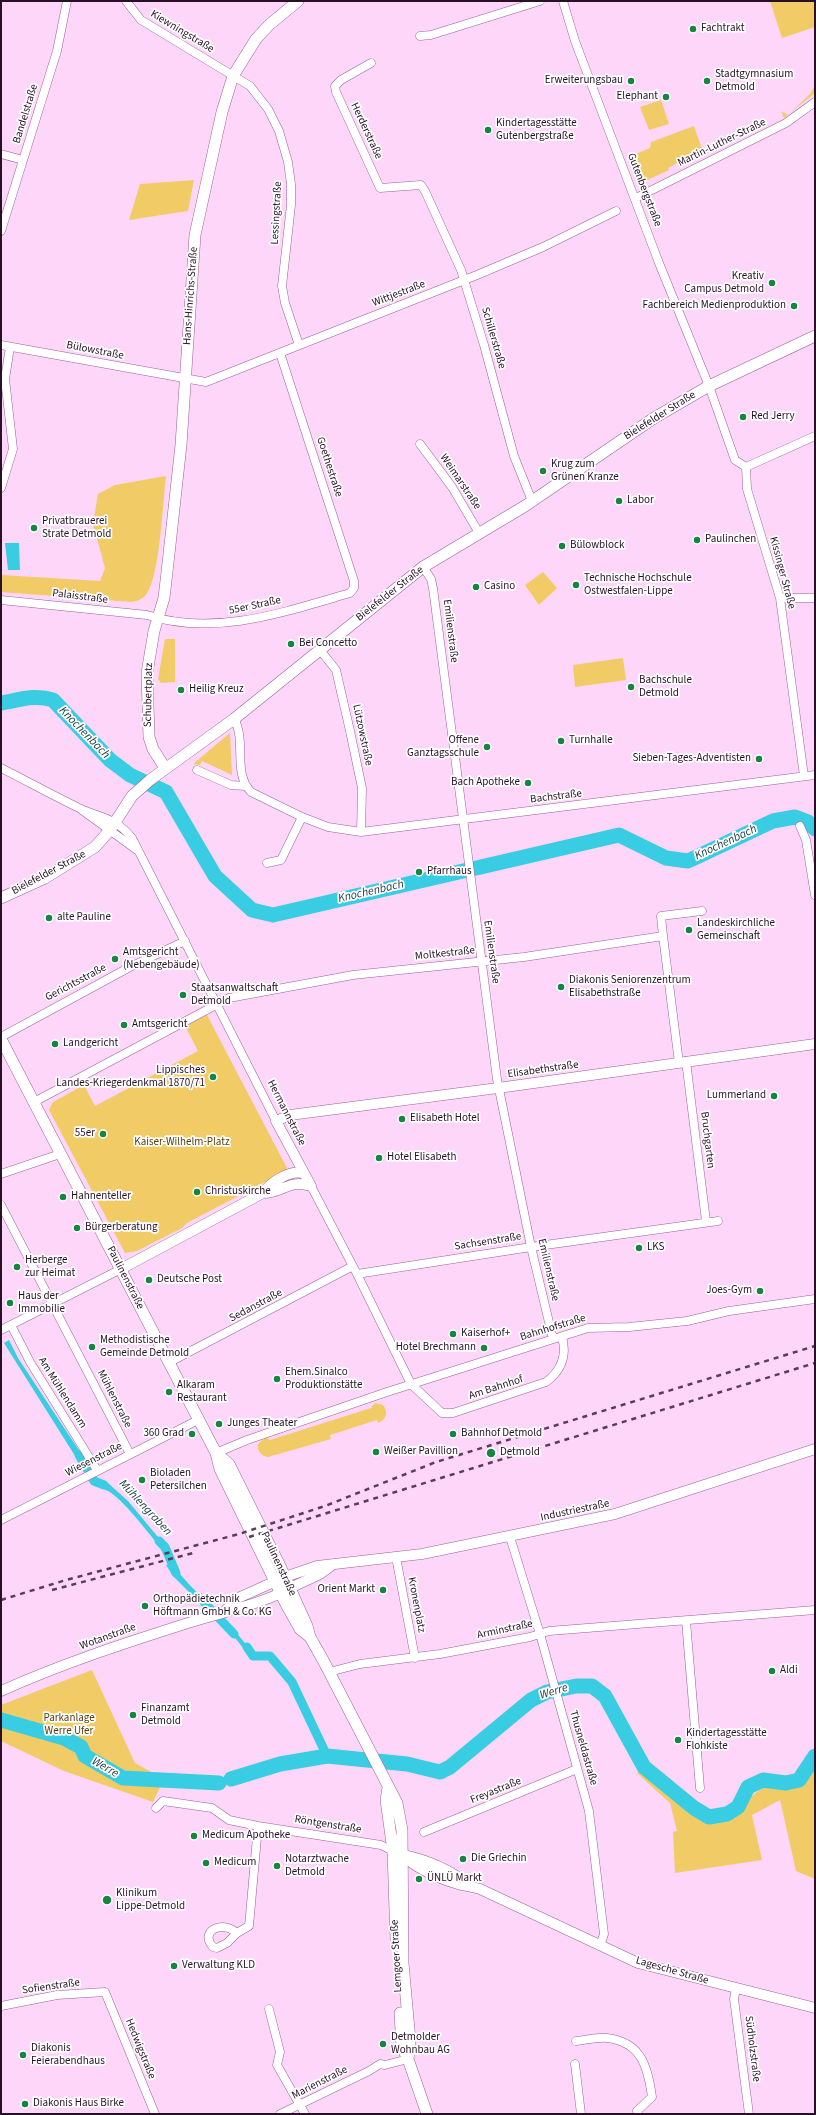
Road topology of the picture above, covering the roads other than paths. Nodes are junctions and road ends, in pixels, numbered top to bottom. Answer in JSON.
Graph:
{"nodes":[{"id":1,"x":67,"y":1,"type":"edge"},
{"id":2,"x":126,"y":1,"type":"edge"},
{"id":3,"x":298,"y":1,"type":"edge"},
{"id":4,"x":540,"y":1,"type":"edge"},
{"id":5,"x":563,"y":1,"type":"edge"},
{"id":6,"x":420,"y":36,"type":"dead end"},
{"id":7,"x":370,"y":63,"type":"dead end"},
{"id":8,"x":233,"y":76,"type":"junction"},
{"id":9,"x":815,"y":102,"type":"edge"},
{"id":10,"x":1,"y":154,"type":"edge"},
{"id":11,"x":23,"y":160,"type":"junction"},
{"id":12,"x":421,"y":185,"type":"joint"},
{"id":13,"x":636,"y":198,"type":"junction"},
{"id":14,"x":616,"y":211,"type":"dead end"},
{"id":15,"x":1,"y":231,"type":"edge"},
{"id":16,"x":464,"y":280,"type":"junction"},
{"id":17,"x":815,"y":336,"type":"edge"},
{"id":18,"x":1,"y":345,"type":"edge"},
{"id":19,"x":299,"y":345,"type":"junction"},
{"id":20,"x":10,"y":347,"type":"junction"},
{"id":21,"x":280,"y":353,"type":"junction"},
{"id":22,"x":186,"y":380,"type":"junction"},
{"id":23,"x":709,"y":386,"type":"junction"},
{"id":24,"x":815,"y":436,"type":"edge"},
{"id":25,"x":420,"y":444,"type":"dead end"},
{"id":26,"x":746,"y":467,"type":"junction"},
{"id":27,"x":1,"y":488,"type":"edge"},
{"id":28,"x":532,"y":501,"type":"junction"},
{"id":29,"x":479,"y":533,"type":"junction"},
{"id":30,"x":423,"y":567,"type":"junction"},
{"id":31,"x":354,"y":588,"type":"joint"},
{"id":32,"x":780,"y":598,"type":"junction"},
{"id":33,"x":815,"y":598,"type":"edge"},
{"id":34,"x":1,"y":600,"type":"edge"},
{"id":35,"x":156,"y":619,"type":"junction"},
{"id":36,"x":320,"y":650,"type":"junction"},
{"id":37,"x":234,"y":719,"type":"junction"},
{"id":38,"x":1,"y":768,"type":"edge"},
{"id":39,"x":165,"y":768,"type":"junction"},
{"id":40,"x":198,"y":770,"type":"dead end"},
{"id":41,"x":815,"y":775,"type":"edge"},
{"id":42,"x":804,"y":776,"type":"junction"},
{"id":43,"x":245,"y":786,"type":"junction"},
{"id":44,"x":302,"y":817,"type":"junction"},
{"id":45,"x":463,"y":820,"type":"junction"},
{"id":46,"x":113,"y":826,"type":"junction"},
{"id":47,"x":800,"y":826,"type":"dead end"},
{"id":48,"x":361,"y":832,"type":"junction"},
{"id":49,"x":268,"y":862,"type":"dead end"},
{"id":50,"x":815,"y":895,"type":"edge"},
{"id":51,"x":1,"y":898,"type":"edge"},
{"id":52,"x":702,"y":911,"type":"dead end"},
{"id":53,"x":663,"y":936,"type":"junction"},
{"id":54,"x":186,"y":941,"type":"junction"},
{"id":55,"x":481,"y":962,"type":"junction"},
{"id":56,"x":217,"y":1004,"type":"junction"},
{"id":57,"x":1,"y":1038,"type":"edge"},
{"id":58,"x":815,"y":1044,"type":"edge"},
{"id":59,"x":682,"y":1062,"type":"junction"},
{"id":60,"x":498,"y":1088,"type":"junction"},
{"id":61,"x":34,"y":1102,"type":"junction"},
{"id":62,"x":276,"y":1121,"type":"junction"},
{"id":63,"x":60,"y":1154,"type":"junction"},
{"id":64,"x":303,"y":1173,"type":"junction"},
{"id":65,"x":1,"y":1174,"type":"edge"},
{"id":66,"x":311,"y":1186,"type":"junction"},
{"id":67,"x":263,"y":1193,"type":"junction"},
{"id":68,"x":1,"y":1205,"type":"edge"},
{"id":69,"x":718,"y":1220,"type":"dead end"},
{"id":70,"x":706,"y":1221,"type":"junction"},
{"id":71,"x":531,"y":1247,"type":"junction"},
{"id":72,"x":353,"y":1266,"type":"junction"},
{"id":73,"x":121,"y":1269,"type":"junction"},
{"id":74,"x":357,"y":1274,"type":"junction"},
{"id":75,"x":815,"y":1299,"type":"edge"},
{"id":76,"x":53,"y":1303,"type":"junction"},
{"id":77,"x":11,"y":1325,"type":"junction"},
{"id":78,"x":1,"y":1330,"type":"edge"},
{"id":79,"x":562,"y":1336,"type":"junction"},
{"id":80,"x":553,"y":1339,"type":"junction"},
{"id":81,"x":168,"y":1363,"type":"junction"},
{"id":82,"x":411,"y":1384,"type":"junction"},
{"id":83,"x":198,"y":1420,"type":"junction"},
{"id":84,"x":815,"y":1449,"type":"edge"},
{"id":85,"x":130,"y":1454,"type":"junction"},
{"id":86,"x":216,"y":1454,"type":"junction"},
{"id":87,"x":92,"y":1473,"type":"junction"},
{"id":88,"x":2,"y":1516,"type":"edge"},
{"id":89,"x":510,"y":1537,"type":"junction"},
{"id":90,"x":396,"y":1557,"type":"junction"},
{"id":91,"x":332,"y":1565,"type":"junction"},
{"id":92,"x":280,"y":1579,"type":"junction"},
{"id":93,"x":285,"y":1591,"type":"junction"},
{"id":94,"x":815,"y":1610,"type":"edge"},
{"id":95,"x":219,"y":1613,"type":"junction"},
{"id":96,"x":686,"y":1620,"type":"junction"},
{"id":97,"x":540,"y":1634,"type":"junction"},
{"id":98,"x":415,"y":1658,"type":"junction"},
{"id":99,"x":330,"y":1672,"type":"junction"},
{"id":100,"x":1,"y":1691,"type":"edge"},
{"id":101,"x":577,"y":1769,"type":"junction"},
{"id":102,"x":700,"y":1788,"type":"dead end"},
{"id":103,"x":156,"y":1808,"type":"dead end"},
{"id":104,"x":258,"y":1826,"type":"junction"},
{"id":105,"x":424,"y":1832,"type":"dead end"},
{"id":106,"x":398,"y":1853,"type":"junction"},
{"id":107,"x":237,"y":1933,"type":"dead end"},
{"id":108,"x":600,"y":1946,"type":"junction"},
{"id":109,"x":736,"y":1988,"type":"junction"},
{"id":110,"x":105,"y":1992,"type":"joint"},
{"id":111,"x":1,"y":2006,"type":"edge"},
{"id":112,"x":815,"y":2008,"type":"edge"},
{"id":113,"x":269,"y":2009,"type":"dead end"},
{"id":114,"x":576,"y":2041,"type":"dead end"},
{"id":115,"x":408,"y":2059,"type":"junction"},
{"id":116,"x":575,"y":2064,"type":"dead end"},
{"id":117,"x":301,"y":2105,"type":"junction"},
{"id":118,"x":154,"y":2114,"type":"edge"},
{"id":119,"x":280,"y":2114,"type":"edge"},
{"id":120,"x":305,"y":2114,"type":"edge"},
{"id":121,"x":427,"y":2114,"type":"edge"},
{"id":122,"x":581,"y":2114,"type":"edge"},
{"id":123,"x":638,"y":2114,"type":"edge"},
{"id":124,"x":749,"y":2114,"type":"edge"}],
"edges":[{"from":1,"to":11,"type":"street","name":"Bandelstraße"},
{"from":2,"to":8,"type":"street","name":"Kiewningstraße"},
{"from":3,"to":8,"type":"main road","name":"Hans-Hinrichs-Straße"},
{"from":4,"to":6,"type":"street"},
{"from":5,"to":13,"type":"street","name":"Gutenbergstraße"},
{"from":7,"to":12,"type":"street","name":"Herderstraße"},
{"from":8,"to":19,"type":"street","name":"Lessingstraße"},
{"from":8,"to":22,"type":"main road","name":"Hans-Hinrichs-Straße"},
{"from":9,"to":13,"type":"street","name":"Martin-Luther-Straße"},
{"from":10,"to":11,"type":"street"},
{"from":11,"to":15,"type":"street","name":"Bandelstraße"},
{"from":12,"to":16,"type":"street","name":"Schillerstraße"},
{"from":13,"to":23,"type":"street","name":"Gutenbergstraße"},
{"from":14,"to":16,"type":"street","name":"Wittjestraße"},
{"from":16,"to":19,"type":"street","name":"Wittjestraße"},
{"from":16,"to":28,"type":"street","name":"Schillerstraße"},
{"from":17,"to":23,"type":"main road","name":"Bielefelder Straße"},
{"from":18,"to":20,"type":"street","name":"Bülowstraße"},
{"from":19,"to":21,"type":"street","name":"Wittjestraße"},
{"from":20,"to":22,"type":"street","name":"Bülowstraße"},
{"from":20,"to":27,"type":"street"},
{"from":21,"to":22,"type":"street","name":"Wittjestraße"},
{"from":21,"to":31,"type":"street","name":"Goethestraße"},
{"from":22,"to":35,"type":"main road","name":"Hans-Hinrichs-Straße"},
{"from":23,"to":26,"type":"street"},
{"from":23,"to":28,"type":"main road","name":"Bielefelder Straße"},
{"from":24,"to":26,"type":"street"},
{"from":25,"to":29,"type":"street","name":"Weimarstraße"},
{"from":26,"to":32,"type":"street","name":"Kissinger Straße"},
{"from":28,"to":29,"type":"main road","name":"Bielefelder Straße"},
{"from":29,"to":30,"type":"main road","name":"Bielefelder Straße"},
{"from":30,"to":36,"type":"main road","name":"Bielefelder Straße"},
{"from":30,"to":45,"type":"street","name":"Emilienstraße"},
{"from":31,"to":35,"type":"street","name":"55er Straße"},
{"from":32,"to":33,"type":"street"},
{"from":32,"to":42,"type":"street","name":"Kissinger Straße"},
{"from":34,"to":35,"type":"street","name":"Palaisstraße"},
{"from":35,"to":39,"type":"main road","name":"Schubertplatz"},
{"from":36,"to":37,"type":"main road","name":"Bielefelder Straße"},
{"from":36,"to":48,"type":"street","name":"Lützowstraße"},
{"from":37,"to":39,"type":"main road","name":"Bielefelder Straße"},
{"from":37,"to":43,"type":"street"},
{"from":38,"to":46,"type":"street","name":"Hermannstraße"},
{"from":39,"to":46,"type":"main road","name":"Bielefelder Straße"},
{"from":40,"to":43,"type":"street"},
{"from":41,"to":42,"type":"street","name":"Bachstraße"},
{"from":42,"to":45,"type":"street","name":"Bachstraße"},
{"from":43,"to":44,"type":"street","name":"Bachstraße"},
{"from":44,"to":48,"type":"street","name":"Bachstraße"},
{"from":44,"to":49,"type":"street"},
{"from":45,"to":48,"type":"street","name":"Bachstraße"},
{"from":45,"to":55,"type":"street","name":"Emilienstraße"},
{"from":46,"to":51,"type":"main road","name":"Bielefelder Straße"},
{"from":46,"to":54,"type":"street","name":"Hermannstraße"},
{"from":47,"to":50,"type":"street"},
{"from":52,"to":53,"type":"street"},
{"from":53,"to":55,"type":"street","name":"Moltkestraße"},
{"from":53,"to":59,"type":"street","name":"Bruchgarten"},
{"from":54,"to":56,"type":"street","name":"Hermannstraße"},
{"from":54,"to":57,"type":"street","name":"Gerichtsstraße"},
{"from":55,"to":56,"type":"street","name":"Moltkestraße"},
{"from":55,"to":60,"type":"street","name":"Emilienstraße"},
{"from":56,"to":61,"type":"street","name":"Moltkestraße"},
{"from":56,"to":62,"type":"street","name":"Hermannstraße"},
{"from":57,"to":61,"type":"main road","name":"Paulinenstraße"},
{"from":58,"to":59,"type":"street","name":"Elisabethstraße"},
{"from":59,"to":60,"type":"street","name":"Elisabethstraße"},
{"from":59,"to":70,"type":"street","name":"Bruchgarten"},
{"from":60,"to":62,"type":"street","name":"Elisabethstraße"},
{"from":60,"to":71,"type":"street","name":"Emilienstraße"},
{"from":61,"to":63,"type":"main road","name":"Paulinenstraße"},
{"from":62,"to":64,"type":"street","name":"Hermannstraße"},
{"from":63,"to":65,"type":"street"},
{"from":63,"to":73,"type":"main road","name":"Paulinenstraße"},
{"from":64,"to":66,"type":"street","name":"Hermannstraße"},
{"from":64,"to":67,"type":"street"},
{"from":66,"to":67,"type":"street"},
{"from":66,"to":72,"type":"street","name":"Hermannstraße"},
{"from":67,"to":73,"type":"street"},
{"from":68,"to":76,"type":"street","name":"Mühlenstraße"},
{"from":69,"to":70,"type":"street","name":"Sachsenstraße"},
{"from":70,"to":71,"type":"street","name":"Sachsenstraße"},
{"from":71,"to":74,"type":"street","name":"Sachsenstraße"},
{"from":71,"to":80,"type":"street","name":"Emilienstraße"},
{"from":72,"to":74,"type":"street","name":"Hermannstraße"},
{"from":72,"to":81,"type":"street","name":"Sedanstraße"},
{"from":73,"to":76,"type":"street"},
{"from":73,"to":81,"type":"main road","name":"Paulinenstraße"},
{"from":74,"to":82,"type":"street","name":"Hermannstraße"},
{"from":75,"to":79,"type":"street","name":"Bahnhofstraße"},
{"from":76,"to":77,"type":"street"},
{"from":76,"to":85,"type":"street","name":"Mühlenstraße"},
{"from":77,"to":78,"type":"street"},
{"from":77,"to":87,"type":"street","name":"Am Mühlendamm"},
{"from":79,"to":80,"type":"street","name":"Bahnhofstraße"},
{"from":79,"to":82,"type":"street","name":"Am Bahnhof"},
{"from":80,"to":82,"type":"street","name":"Bahnhofstraße"},
{"from":81,"to":83,"type":"main road","name":"Paulinenstraße"},
{"from":82,"to":86,"type":"street","name":"Bahnhofstraße"},
{"from":83,"to":85,"type":"street","name":"Wiesenstraße"},
{"from":83,"to":86,"type":"main road","name":"Paulinenstraße"},
{"from":84,"to":89,"type":"street","name":"Industriestraße"},
{"from":85,"to":87,"type":"street","name":"Wiesenstraße"},
{"from":86,"to":92,"type":"main road","name":"Paulinenstraße"},
{"from":87,"to":88,"type":"street","name":"Wiesenstraße"},
{"from":89,"to":90,"type":"street","name":"Industriestraße"},
{"from":89,"to":97,"type":"street","name":"Thusneldastraße"},
{"from":90,"to":91,"type":"street","name":"Industriestraße"},
{"from":90,"to":98,"type":"street","name":"Kronenplatz"},
{"from":91,"to":92,"type":"street","name":"Industriestraße"},
{"from":91,"to":93,"type":"street","name":"Industriestraße"},
{"from":92,"to":93,"type":"main road","name":"Paulinenstraße"},
{"from":92,"to":95,"type":"street","name":"Wotanstraße"},
{"from":93,"to":95,"type":"street","name":"Wotanstraße"},
{"from":93,"to":99,"type":"main road","name":"Paulinenstraße"},
{"from":94,"to":96,"type":"street","name":"Arminstraße"},
{"from":95,"to":100,"type":"street","name":"Wotanstraße"},
{"from":96,"to":97,"type":"street","name":"Arminstraße"},
{"from":96,"to":102,"type":"street"},
{"from":97,"to":98,"type":"street","name":"Arminstraße"},
{"from":97,"to":101,"type":"street","name":"Thusneldastraße"},
{"from":98,"to":99,"type":"street","name":"Arminstraße"},
{"from":99,"to":106,"type":"main road","name":"Paulinenstraße"},
{"from":101,"to":105,"type":"street","name":"Freyastraße"},
{"from":101,"to":108,"type":"street","name":"Thusneldastraße"},
{"from":103,"to":104,"type":"street","name":"Röntgenstraße"},
{"from":104,"to":106,"type":"street","name":"Röntgenstraße"},
{"from":104,"to":107,"type":"street"},
{"from":106,"to":108,"type":"street","name":"Lagesche Straße"},
{"from":106,"to":115,"type":"main road","name":"Lemgoer Straße"},
{"from":108,"to":109,"type":"street","name":"Lagesche Straße"},
{"from":109,"to":112,"type":"street","name":"Lagesche Straße"},
{"from":109,"to":124,"type":"street","name":"Südholzstraße"},
{"from":110,"to":111,"type":"street","name":"Sofienstraße"},
{"from":110,"to":118,"type":"street","name":"Hedwigstraße"},
{"from":113,"to":117,"type":"street"},
{"from":114,"to":123,"type":"street"},
{"from":115,"to":117,"type":"street","name":"Marienstraße"},
{"from":115,"to":121,"type":"main road","name":"Lemgoer Straße"},
{"from":116,"to":122,"type":"street"},
{"from":117,"to":119,"type":"street","name":"Marienstraße"},
{"from":117,"to":120,"type":"street"}]}
